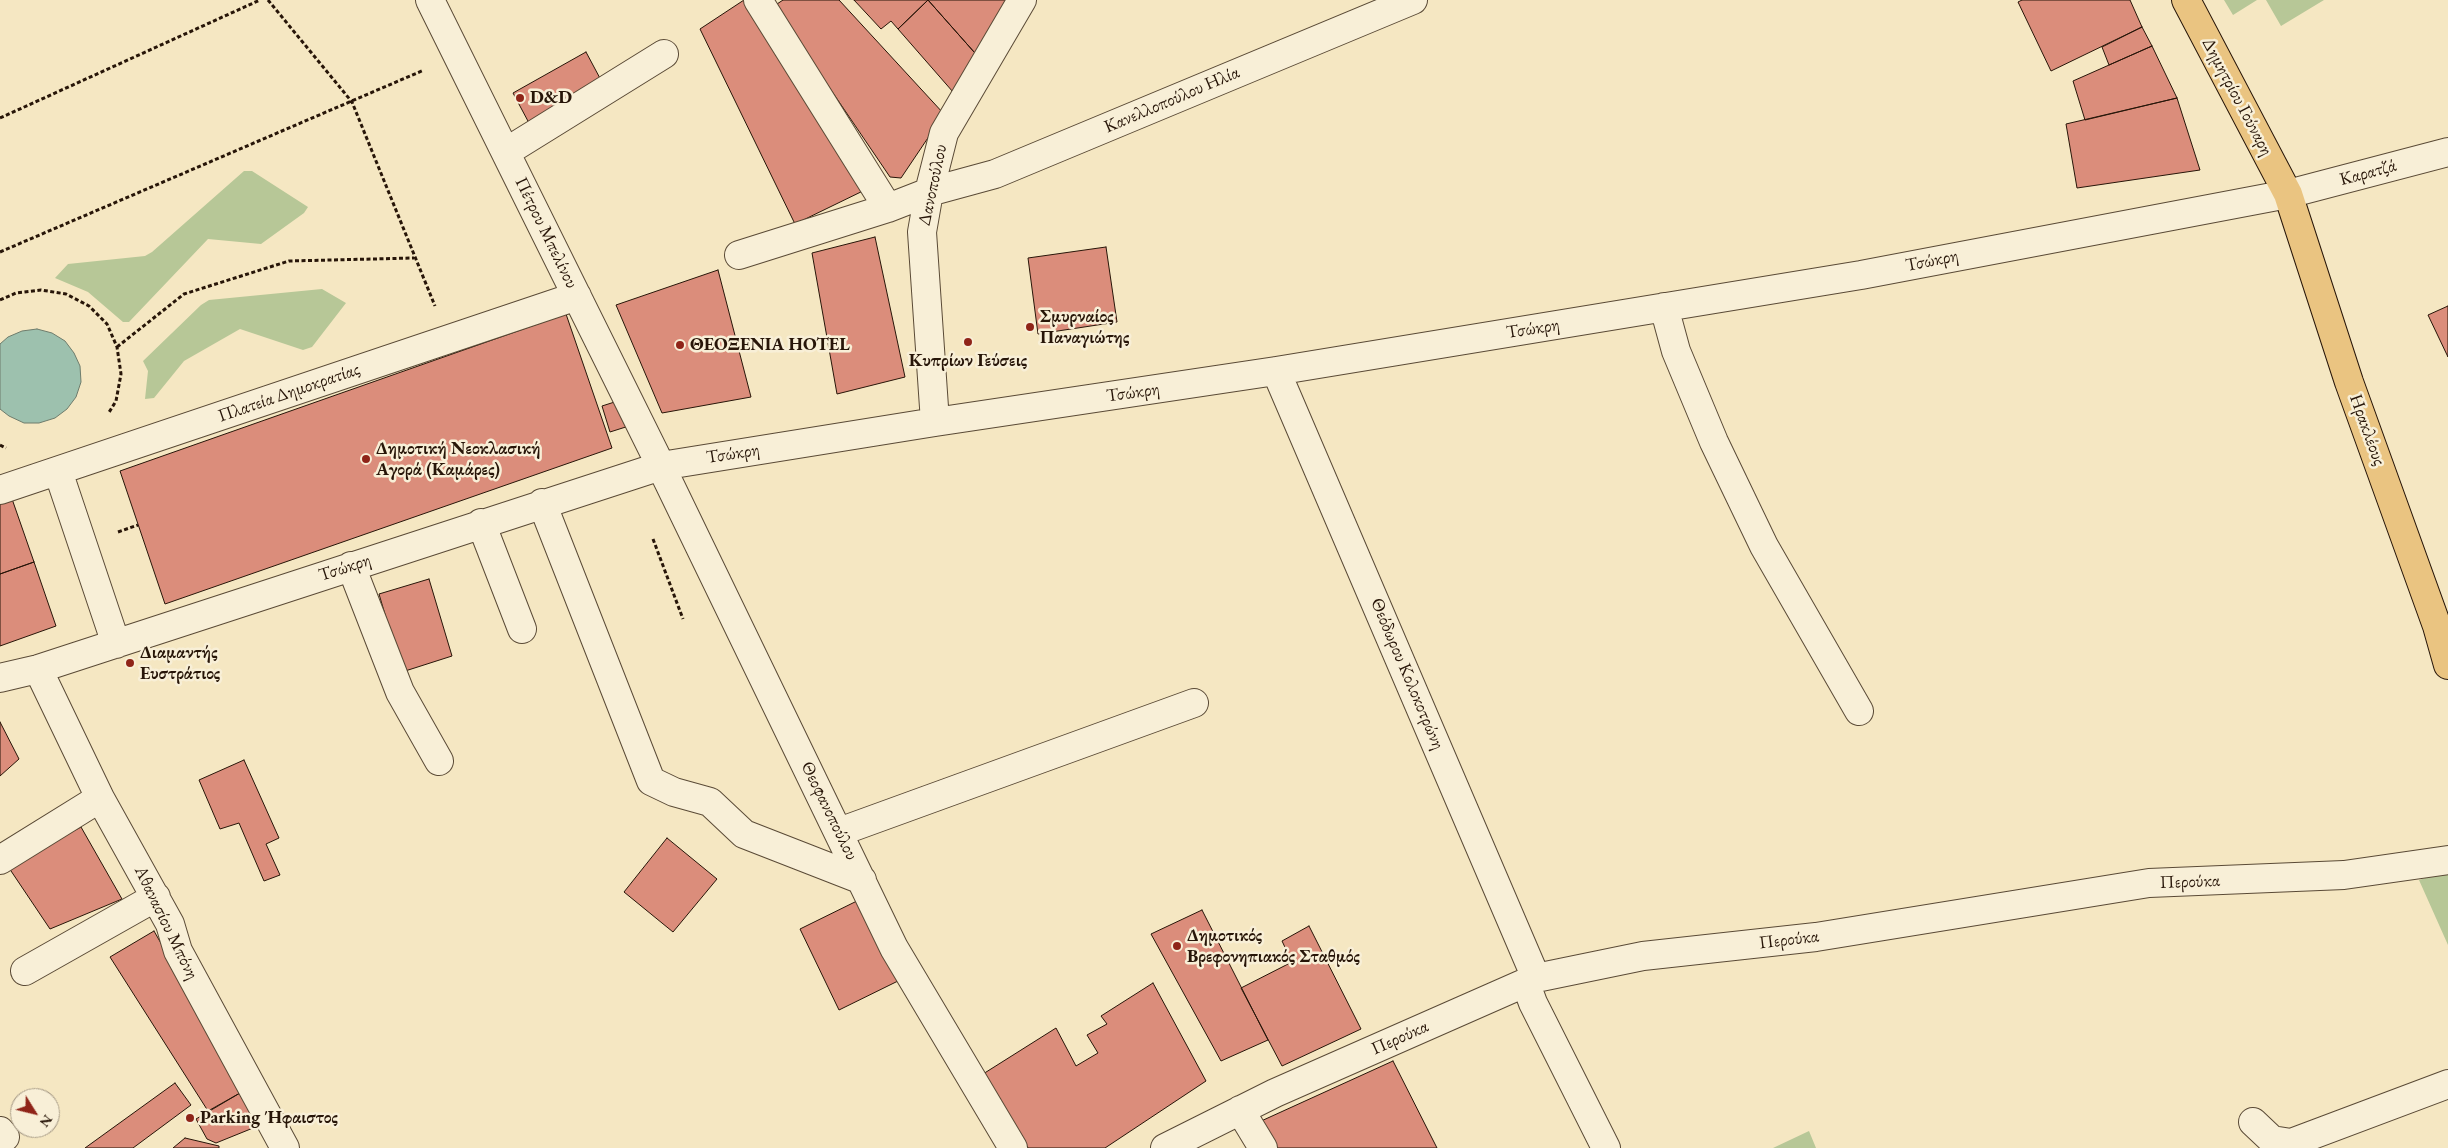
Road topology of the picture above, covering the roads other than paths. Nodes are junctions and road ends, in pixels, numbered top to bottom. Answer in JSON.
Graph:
{"nodes":[{"id":1,"x":430,"y":0,"type":"edge"},
{"id":2,"x":758,"y":0,"type":"edge"},
{"id":3,"x":1022,"y":0,"type":"edge"},
{"id":4,"x":1413,"y":0,"type":"edge"},
{"id":5,"x":2186,"y":0,"type":"edge"},
{"id":6,"x":664,"y":54,"type":"dead end"},
{"id":7,"x":506,"y":152,"type":"junction"},
{"id":8,"x":2448,"y":152,"type":"edge"},
{"id":9,"x":930,"y":192,"type":"junction"},
{"id":10,"x":2288,"y":194,"type":"junction"},
{"id":11,"x":888,"y":208,"type":"junction"},
{"id":12,"x":739,"y":255,"type":"dead end"},
{"id":13,"x":577,"y":296,"type":"junction"},
{"id":14,"x":1664,"y":307,"type":"junction"},
{"id":15,"x":1276,"y":372,"type":"junction"},
{"id":16,"x":935,"y":422,"type":"junction"},
{"id":17,"x":661,"y":466,"type":"junction"},
{"id":18,"x":58,"y":471,"type":"junction"},
{"id":19,"x":0,"y":490,"type":"edge"},
{"id":20,"x":542,"y":503,"type":"junction"},
{"id":21,"x":481,"y":523,"type":"junction"},
{"id":22,"x":351,"y":566,"type":"junction"},
{"id":23,"x":2442,"y":624,"type":"edge"},
{"id":24,"x":522,"y":629,"type":"dead end"},
{"id":25,"x":116,"y":644,"type":"junction"},
{"id":26,"x":2448,"y":665,"type":"edge"},
{"id":27,"x":38,"y":669,"type":"junction"},
{"id":28,"x":0,"y":678,"type":"edge"},
{"id":29,"x":1194,"y":703,"type":"dead end"},
{"id":30,"x":1859,"y":711,"type":"dead end"},
{"id":31,"x":439,"y":761,"type":"dead end"},
{"id":32,"x":100,"y":798,"type":"junction"},
{"id":33,"x":839,"y":832,"type":"junction"},
{"id":34,"x":0,"y":860,"type":"edge"},
{"id":35,"x":2448,"y":860,"type":"edge"},
{"id":36,"x":862,"y":880,"type":"junction"},
{"id":37,"x":156,"y":897,"type":"junction"},
{"id":38,"x":25,"y":971,"type":"dead end"},
{"id":39,"x":1531,"y":981,"type":"junction"},
{"id":40,"x":2448,"y":1084,"type":"edge"},
{"id":41,"x":1240,"y":1110,"type":"junction"},
{"id":42,"x":2253,"y":1122,"type":"dead end"},
{"id":43,"x":285,"y":1148,"type":"edge"},
{"id":44,"x":1013,"y":1148,"type":"edge"},
{"id":45,"x":1165,"y":1148,"type":"edge"},
{"id":46,"x":1263,"y":1148,"type":"edge"},
{"id":47,"x":1606,"y":1148,"type":"edge"}],
"edges":[{"from":1,"to":7,"type":"street","name":"Πέτρου Μπελίνου"},
{"from":2,"to":11,"type":"street"},
{"from":3,"to":9,"type":"street","name":"Δανοπούλου"},
{"from":4,"to":9,"type":"street","name":"Κανελλοπούλου Ηλία"},
{"from":5,"to":10,"type":"main road","name":"Δημητρίου Γούναρη"},
{"from":6,"to":7,"type":"street"},
{"from":7,"to":13,"type":"street","name":"Πέτρου Μπελίνου"},
{"from":8,"to":10,"type":"street","name":"Καρατζά"},
{"from":9,"to":11,"type":"street","name":"Κανελλοπούλου Ηλία"},
{"from":9,"to":16,"type":"street","name":"Δανοπούλου"},
{"from":10,"to":14,"type":"street","name":"Τσώκρη"},
{"from":10,"to":23,"type":"main road","name":"Ηρακλέους"},
{"from":11,"to":12,"type":"street","name":"Κανελλοπούλου Ηλία"},
{"from":13,"to":17,"type":"street","name":"Πέτρου Μπελίνου"},
{"from":13,"to":18,"type":"street","name":"Πλατεία Δημοκρατίας"},
{"from":14,"to":15,"type":"street","name":"Τσώκρη"},
{"from":14,"to":30,"type":"street"},
{"from":15,"to":16,"type":"street","name":"Τσώκρη"},
{"from":15,"to":39,"type":"street","name":"Θεόδωρου Κολοκοτρώνη"},
{"from":16,"to":17,"type":"street","name":"Τσώκρη"},
{"from":17,"to":20,"type":"street","name":"Τσώκρη"},
{"from":17,"to":33,"type":"street","name":"Θεοφανοπούλου"},
{"from":18,"to":19,"type":"street","name":"Πλατεία Δημοκρατίας"},
{"from":18,"to":25,"type":"street"},
{"from":20,"to":21,"type":"street","name":"Τσώκρη"},
{"from":20,"to":36,"type":"street"},
{"from":21,"to":22,"type":"street","name":"Τσώκρη"},
{"from":21,"to":24,"type":"street"},
{"from":22,"to":25,"type":"street","name":"Τσώκρη"},
{"from":22,"to":31,"type":"street"},
{"from":23,"to":26,"type":"main road","name":"Ηρακλέους"},
{"from":25,"to":27,"type":"street","name":"Τσώκρη"},
{"from":27,"to":28,"type":"street","name":"Τσώκρη"},
{"from":27,"to":32,"type":"street","name":"Αθανασίου Μπόνη"},
{"from":29,"to":33,"type":"street"},
{"from":32,"to":34,"type":"street"},
{"from":32,"to":37,"type":"street","name":"Αθανασίου Μπόνη"},
{"from":33,"to":36,"type":"street","name":"Θεοφανοπούλου"},
{"from":35,"to":39,"type":"street","name":"Περούκα"},
{"from":36,"to":44,"type":"street","name":"Θεοφανοπούλου"},
{"from":37,"to":38,"type":"street"},
{"from":37,"to":43,"type":"street","name":"Αθανασίου Μπόνη"},
{"from":39,"to":41,"type":"street","name":"Περούκα"},
{"from":39,"to":47,"type":"street","name":"Θεόδωρου Κολοκοτρώνη"},
{"from":40,"to":42,"type":"street"},
{"from":41,"to":45,"type":"street","name":"Περούκα"},
{"from":41,"to":46,"type":"street"}]}
